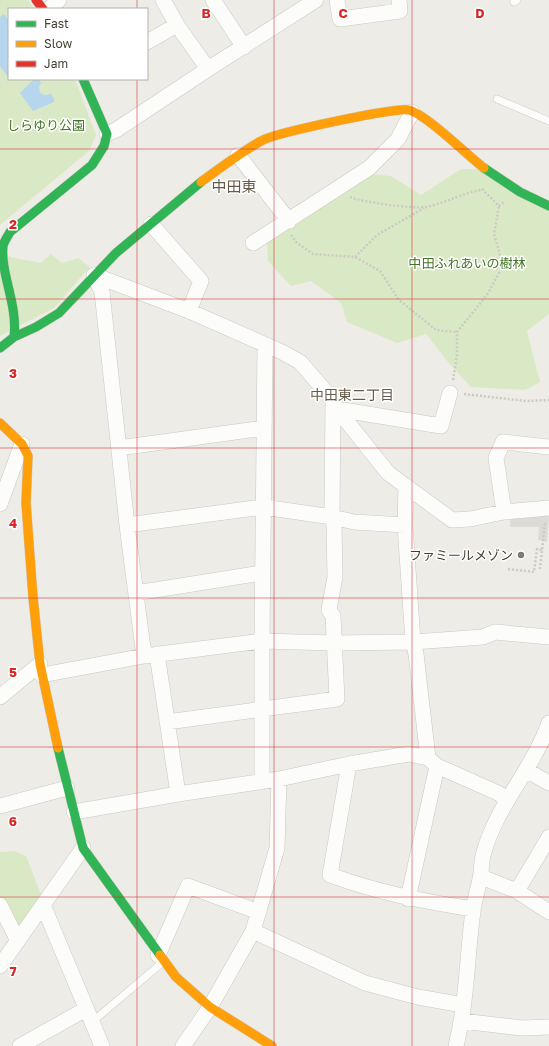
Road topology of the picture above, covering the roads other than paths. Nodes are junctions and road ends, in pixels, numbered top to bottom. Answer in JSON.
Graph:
{"nodes":[{"id":1,"x":36,"y":0,"type":"edge"},
{"id":2,"x":59,"y":0,"type":"edge"},
{"id":3,"x":163,"y":0,"type":"edge"},
{"id":4,"x":213,"y":0,"type":"edge"},
{"id":5,"x":316,"y":0,"type":"edge"},
{"id":6,"x":337,"y":0,"type":"edge"},
{"id":7,"x":399,"y":0,"type":"edge"},
{"id":8,"x":42,"y":8,"type":"edge"},
{"id":9,"x":49,"y":8,"type":"edge"},
{"id":10,"x":177,"y":25,"type":"junction"},
{"id":11,"x":148,"y":41,"type":"edge"},
{"id":12,"x":244,"y":47,"type":"junction"},
{"id":13,"x":208,"y":69,"type":"junction"},
{"id":14,"x":83,"y":80,"type":"edge"},
{"id":15,"x":497,"y":100,"type":"dead end"},
{"id":16,"x":412,"y":112,"type":"junction"},
{"id":17,"x":549,"y":121,"type":"edge"},
{"id":18,"x":107,"y":134,"type":"junction"},
{"id":19,"x":238,"y":155,"type":"junction"},
{"id":20,"x":549,"y":206,"type":"edge"},
{"id":21,"x":286,"y":223,"type":"junction"},
{"id":22,"x":152,"y":224,"type":"junction"},
{"id":23,"x":253,"y":243,"type":"dead end"},
{"id":24,"x":94,"y":275,"type":"junction"},
{"id":25,"x":189,"y":311,"type":"junction"},
{"id":26,"x":14,"y":338,"type":"junction"},
{"id":27,"x":265,"y":346,"type":"junction"},
{"id":28,"x":0,"y":348,"type":"edge"},
{"id":29,"x":450,"y":393,"type":"road end"},
{"id":30,"x":335,"y":405,"type":"junction"},
{"id":31,"x":0,"y":423,"type":"edge"},
{"id":32,"x":264,"y":428,"type":"junction"},
{"id":33,"x":22,"y":444,"type":"junction"},
{"id":34,"x":549,"y":447,"type":"edge"},
{"id":35,"x":119,"y":448,"type":"junction"},
{"id":36,"x":4,"y":481,"type":"edge"},
{"id":37,"x":406,"y":486,"type":"junction"},
{"id":38,"x":0,"y":504,"type":"edge"},
{"id":39,"x":263,"y":507,"type":"junction"},
{"id":40,"x":548,"y":508,"type":"edge"},
{"id":41,"x":504,"y":512,"type":"junction"},
{"id":42,"x":332,"y":517,"type":"junction"},
{"id":43,"x":127,"y":525,"type":"junction"},
{"id":44,"x":405,"y":525,"type":"junction"},
{"id":45,"x":262,"y":573,"type":"junction"},
{"id":46,"x":136,"y":593,"type":"junction"},
{"id":47,"x":549,"y":638,"type":"edge"},
{"id":48,"x":262,"y":641,"type":"junction"},
{"id":49,"x":414,"y":642,"type":"junction"},
{"id":50,"x":333,"y":643,"type":"junction"},
{"id":51,"x":150,"y":655,"type":"junction"},
{"id":52,"x":41,"y":670,"type":"junction"},
{"id":53,"x":0,"y":697,"type":"edge"},
{"id":54,"x":262,"y":710,"type":"junction"},
{"id":55,"x":167,"y":722,"type":"junction"},
{"id":56,"x":549,"y":723,"type":"edge"},
{"id":57,"x":432,"y":762,"type":"junction"},
{"id":58,"x":349,"y":764,"type":"junction"},
{"id":59,"x":526,"y":770,"type":"junction"},
{"id":60,"x":279,"y":779,"type":"junction"},
{"id":61,"x":262,"y":782,"type":"junction"},
{"id":62,"x":549,"y":783,"type":"edge"},
{"id":63,"x":67,"y":788,"type":"junction"},
{"id":64,"x":178,"y":794,"type":"junction"},
{"id":65,"x":507,"y":799,"type":"junction"},
{"id":66,"x":0,"y":806,"type":"edge"},
{"id":67,"x":74,"y":812,"type":"junction"},
{"id":68,"x":549,"y":837,"type":"edge"},
{"id":69,"x":83,"y":848,"type":"junction"},
{"id":70,"x":481,"y":877,"type":"junction"},
{"id":71,"x":518,"y":891,"type":"junction"},
{"id":72,"x":408,"y":899,"type":"junction"},
{"id":73,"x":0,"y":905,"type":"edge"},
{"id":74,"x":43,"y":905,"type":"junction"},
{"id":75,"x":473,"y":909,"type":"junction"},
{"id":76,"x":260,"y":912,"type":"junction"},
{"id":77,"x":549,"y":912,"type":"edge"},
{"id":78,"x":254,"y":931,"type":"junction"},
{"id":79,"x":18,"y":941,"type":"junction"},
{"id":80,"x":161,"y":958,"type":"junction"},
{"id":81,"x":0,"y":966,"type":"edge"},
{"id":82,"x":463,"y":1005,"type":"junction"},
{"id":83,"x":210,"y":1007,"type":"junction"},
{"id":84,"x":89,"y":1016,"type":"junction"},
{"id":85,"x":462,"y":1021,"type":"junction"},
{"id":86,"x":549,"y":1026,"type":"edge"},
{"id":87,"x":20,"y":1046,"type":"edge"},
{"id":88,"x":102,"y":1046,"type":"edge"},
{"id":89,"x":183,"y":1046,"type":"edge"},
{"id":90,"x":272,"y":1046,"type":"edge"},
{"id":91,"x":456,"y":1046,"type":"edge"}],
"edges":[{"from":1,"to":8,"type":"street"},
{"from":2,"to":9,"type":"street"},
{"from":3,"to":10,"type":"street"},
{"from":4,"to":12,"type":"street"},
{"from":5,"to":12,"type":"street"},
{"from":6,"to":7,"type":"street"},
{"from":10,"to":11,"type":"street"},
{"from":10,"to":13,"type":"street"},
{"from":12,"to":13,"type":"street"},
{"from":13,"to":18,"type":"street"},
{"from":14,"to":18,"type":"street"},
{"from":15,"to":17,"type":"lane"},
{"from":16,"to":19,"type":"street"},
{"from":16,"to":20,"type":"street"},
{"from":16,"to":21,"type":"street"},
{"from":18,"to":26,"type":"street"},
{"from":19,"to":21,"type":"street"},
{"from":19,"to":22,"type":"street"},
{"from":21,"to":23,"type":"street"},
{"from":22,"to":24,"type":"street"},
{"from":22,"to":25,"type":"street"},
{"from":24,"to":25,"type":"street"},
{"from":24,"to":26,"type":"street"},
{"from":24,"to":35,"type":"street"},
{"from":25,"to":27,"type":"street"},
{"from":26,"to":28,"type":"street"},
{"from":27,"to":30,"type":"street"},
{"from":27,"to":32,"type":"street"},
{"from":29,"to":30,"type":"street"},
{"from":30,"to":37,"type":"street"},
{"from":30,"to":42,"type":"street"},
{"from":31,"to":33,"type":"street"},
{"from":32,"to":35,"type":"street"},
{"from":32,"to":39,"type":"street"},
{"from":33,"to":36,"type":"street"},
{"from":33,"to":52,"type":"street"},
{"from":34,"to":41,"type":"street"},
{"from":35,"to":43,"type":"street"},
{"from":36,"to":38,"type":"street"},
{"from":37,"to":41,"type":"street"},
{"from":37,"to":44,"type":"street"},
{"from":39,"to":42,"type":"street"},
{"from":39,"to":43,"type":"street"},
{"from":39,"to":45,"type":"street"},
{"from":40,"to":41,"type":"street"},
{"from":42,"to":44,"type":"street"},
{"from":42,"to":50,"type":"street"},
{"from":43,"to":46,"type":"street"},
{"from":44,"to":49,"type":"street"},
{"from":45,"to":46,"type":"street"},
{"from":45,"to":48,"type":"street"},
{"from":46,"to":51,"type":"street"},
{"from":47,"to":49,"type":"street"},
{"from":48,"to":50,"type":"street"},
{"from":48,"to":51,"type":"street"},
{"from":48,"to":54,"type":"street"},
{"from":49,"to":50,"type":"street"},
{"from":49,"to":57,"type":"street"},
{"from":50,"to":54,"type":"street"},
{"from":51,"to":52,"type":"street"},
{"from":51,"to":55,"type":"street"},
{"from":52,"to":53,"type":"street"},
{"from":52,"to":63,"type":"street"},
{"from":54,"to":55,"type":"street"},
{"from":54,"to":61,"type":"street"},
{"from":55,"to":64,"type":"street"},
{"from":56,"to":59,"type":"street"},
{"from":57,"to":58,"type":"street"},
{"from":57,"to":65,"type":"street"},
{"from":57,"to":72,"type":"street"},
{"from":58,"to":60,"type":"street"},
{"from":58,"to":72,"type":"street"},
{"from":59,"to":62,"type":"street"},
{"from":59,"to":65,"type":"street"},
{"from":60,"to":61,"type":"street"},
{"from":60,"to":76,"type":"street"},
{"from":61,"to":64,"type":"street"},
{"from":63,"to":66,"type":"street"},
{"from":63,"to":67,"type":"street"},
{"from":64,"to":67,"type":"street"},
{"from":65,"to":70,"type":"street"},
{"from":67,"to":69,"type":"street"},
{"from":68,"to":71,"type":"street"},
{"from":69,"to":74,"type":"street"},
{"from":69,"to":80,"type":"street"},
{"from":70,"to":71,"type":"street"},
{"from":70,"to":75,"type":"street"},
{"from":71,"to":77,"type":"street"},
{"from":72,"to":75,"type":"street"},
{"from":73,"to":79,"type":"street"},
{"from":74,"to":79,"type":"street"},
{"from":74,"to":84,"type":"street"},
{"from":75,"to":82,"type":"street"},
{"from":76,"to":78,"type":"street"},
{"from":76,"to":80,"type":"street"},
{"from":78,"to":82,"type":"street"},
{"from":78,"to":83,"type":"street"},
{"from":79,"to":81,"type":"street"},
{"from":80,"to":83,"type":"street"},
{"from":80,"to":84,"type":"lane"},
{"from":82,"to":85,"type":"street"},
{"from":83,"to":89,"type":"street"},
{"from":83,"to":90,"type":"street"},
{"from":84,"to":87,"type":"street"},
{"from":84,"to":88,"type":"street"},
{"from":85,"to":86,"type":"street"},
{"from":85,"to":91,"type":"street"}]}
